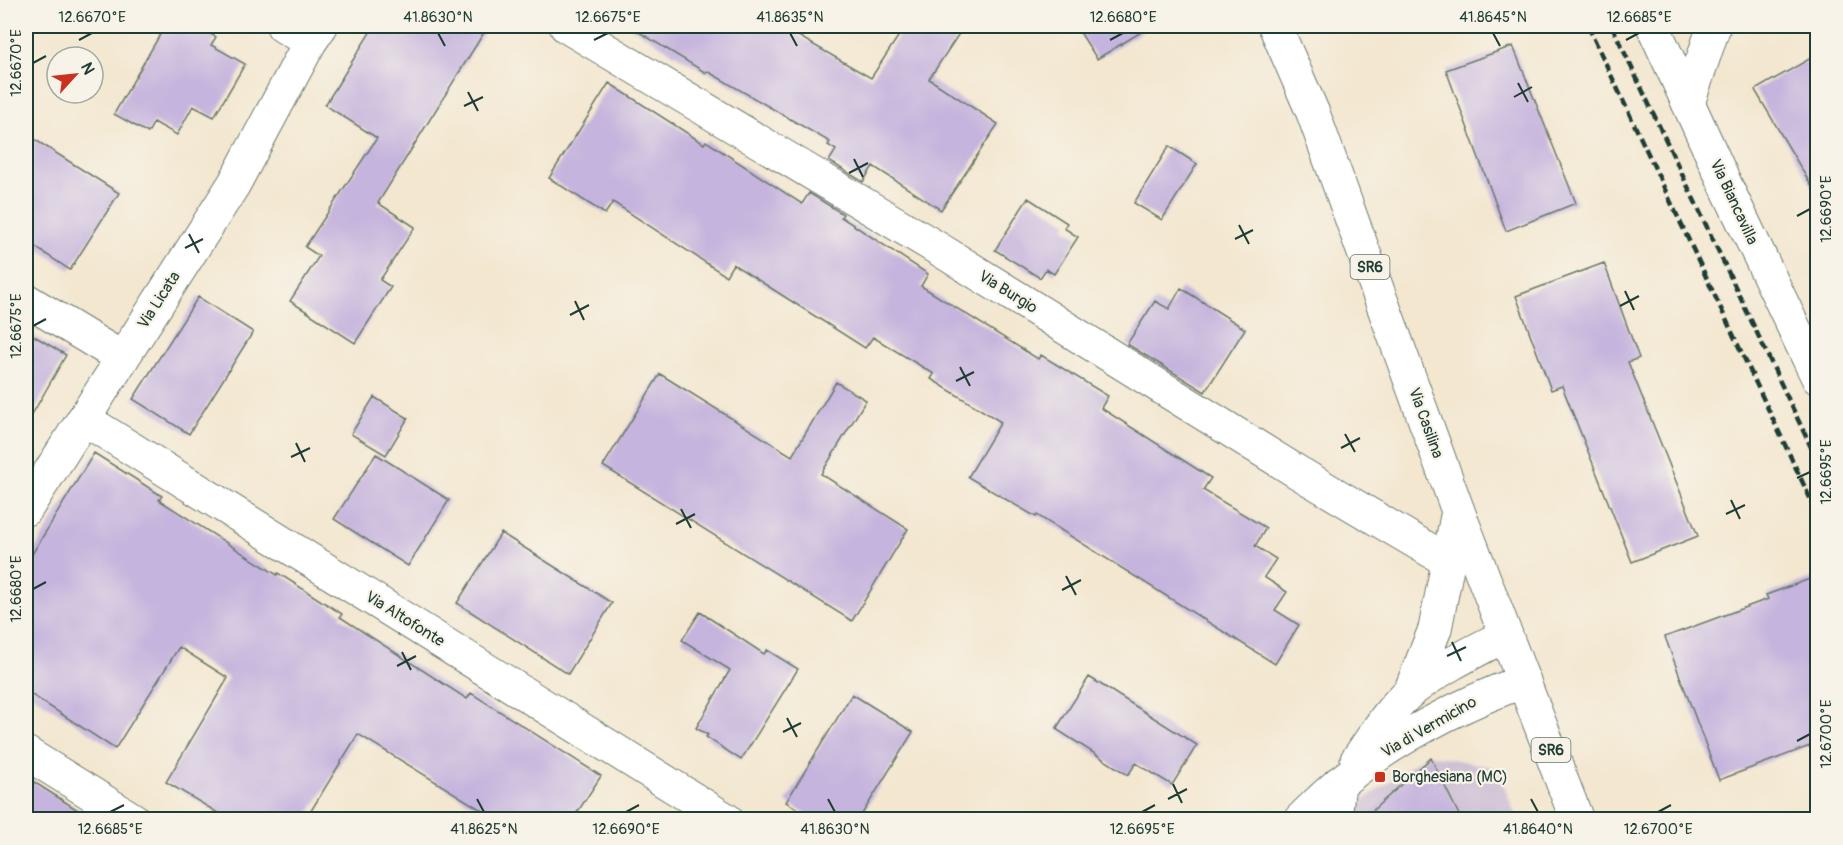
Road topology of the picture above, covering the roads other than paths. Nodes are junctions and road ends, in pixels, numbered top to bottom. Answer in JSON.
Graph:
{"nodes":[{"id":1,"x":566,"y":26,"type":"edge"},
{"id":2,"x":1275,"y":26,"type":"edge"},
{"id":3,"x":1653,"y":26,"type":"edge"},
{"id":4,"x":1714,"y":26,"type":"edge"},
{"id":5,"x":305,"y":31,"type":"edge"},
{"id":6,"x":1688,"y":103,"type":"junction"},
{"id":7,"x":26,"y":300,"type":"edge"},
{"id":8,"x":122,"y":358,"type":"junction"},
{"id":9,"x":1818,"y":378,"type":"edge"},
{"id":10,"x":84,"y":419,"type":"junction"},
{"id":11,"x":26,"y":509,"type":"edge"},
{"id":12,"x":1458,"y":511,"type":"junction"},
{"id":13,"x":1448,"y":561,"type":"junction"},
{"id":14,"x":1506,"y":635,"type":"junction"},
{"id":15,"x":1524,"y":681,"type":"junction"},
{"id":16,"x":1410,"y":692,"type":"junction"},
{"id":17,"x":26,"y":753,"type":"edge"},
{"id":18,"x":1340,"y":783,"type":"junction"},
{"id":19,"x":134,"y":819,"type":"edge"},
{"id":20,"x":727,"y":819,"type":"edge"},
{"id":21,"x":1300,"y":819,"type":"edge"},
{"id":22,"x":1335,"y":819,"type":"edge"},
{"id":23,"x":1577,"y":819,"type":"edge"}],
"edges":[{"from":1,"to":13,"type":"street","name":"Via Burgio"},
{"from":2,"to":12,"type":"street","name":"Via Casilina","number":"SR6"},
{"from":3,"to":6,"type":"street","name":"Via Biancavilla"},
{"from":4,"to":6,"type":"street"},
{"from":5,"to":8,"type":"street","name":"Via Licata"},
{"from":6,"to":9,"type":"street","name":"Via Biancavilla"},
{"from":7,"to":8,"type":"street"},
{"from":8,"to":10,"type":"street","name":"Via Licata"},
{"from":10,"to":11,"type":"street","name":"Via Licata"},
{"from":10,"to":20,"type":"street","name":"Via Altofonte"},
{"from":12,"to":13,"type":"street","name":"Via di Vermicino"},
{"from":12,"to":14,"type":"street","name":"Via Casilina","number":"SR6"},
{"from":13,"to":16,"type":"street","name":"Via di Vermicino"},
{"from":14,"to":15,"type":"street","name":"Via Casilina","number":"SR6"},
{"from":14,"to":16,"type":"street","name":"Via di Vermicino"},
{"from":15,"to":18,"type":"street","name":"Via di Vermicino"},
{"from":15,"to":23,"type":"street","name":"Via Casilina","number":"SR6"},
{"from":16,"to":18,"type":"street","name":"Via di Vermicino"},
{"from":17,"to":19,"type":"street"},
{"from":18,"to":21,"type":"street","name":"Via di Vermicino"},
{"from":18,"to":22,"type":"street"}]}
